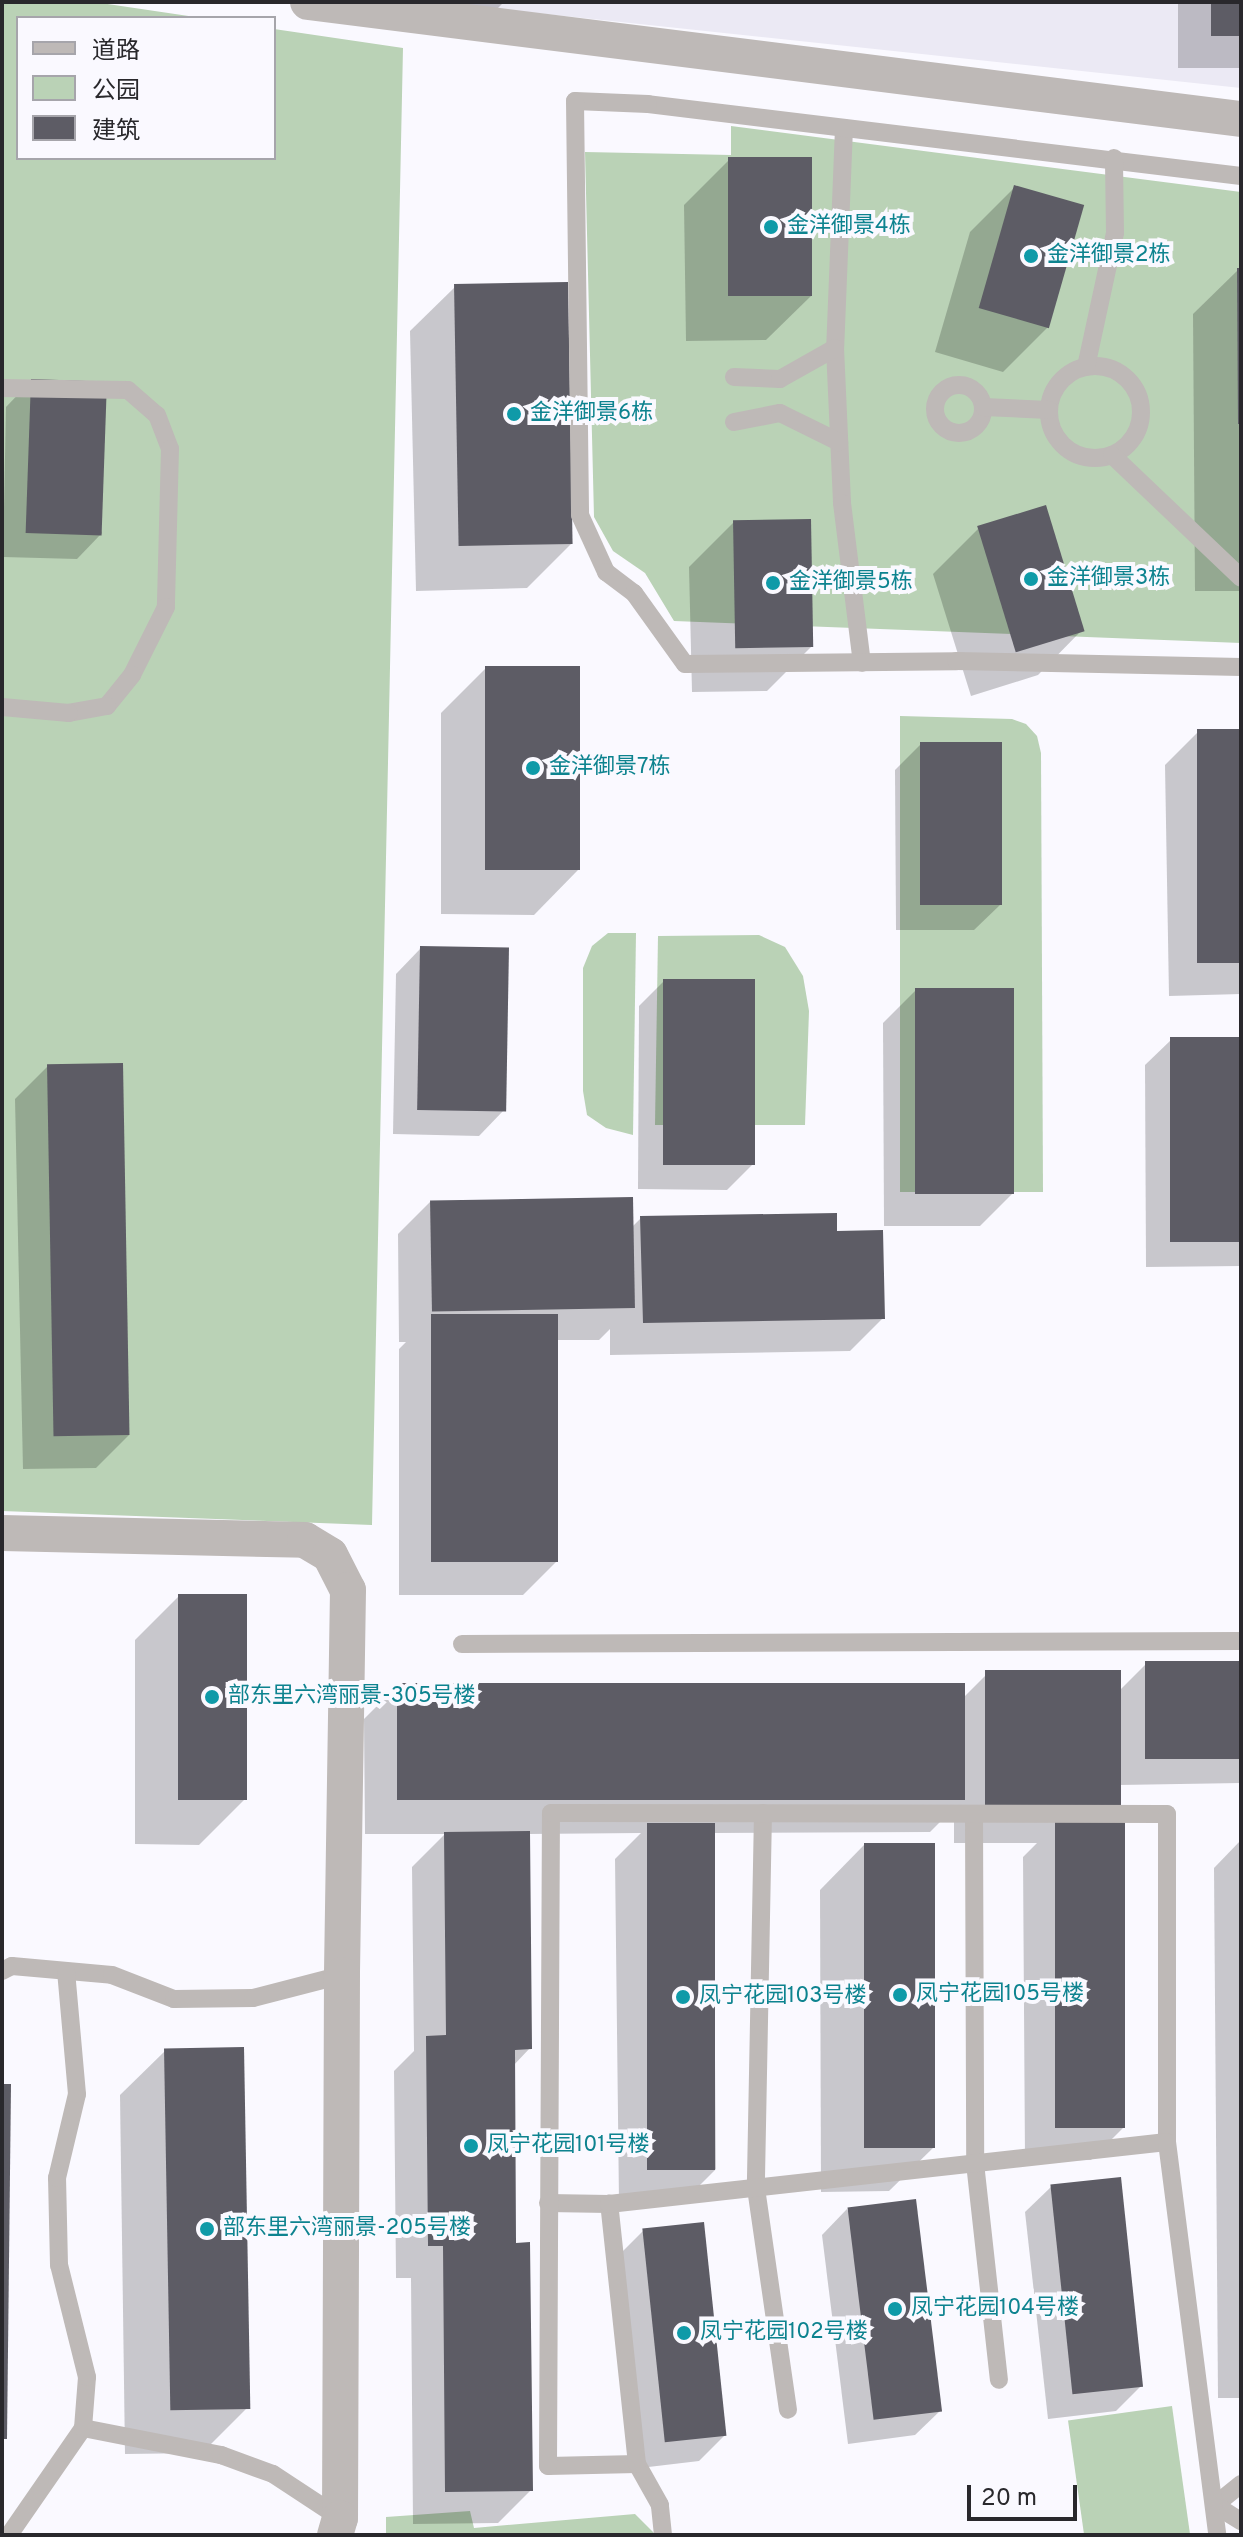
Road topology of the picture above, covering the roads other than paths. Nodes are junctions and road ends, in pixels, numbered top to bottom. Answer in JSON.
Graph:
{"nodes":[{"id":1,"x":308,"y":2,"type":"edge"},
{"id":2,"x":1241,"y":119,"type":"edge"},
{"id":3,"x":844,"y":128,"type":"junction"},
{"id":4,"x":1114,"y":158,"type":"junction"},
{"id":5,"x":1241,"y":176,"type":"edge"},
{"id":6,"x":835,"y":348,"type":"junction"},
{"id":7,"x":1086,"y":367,"type":"junction"},
{"id":8,"x":734,"y":377,"type":"dead end"},
{"id":9,"x":2,"y":388,"type":"edge"},
{"id":10,"x":984,"y":407,"type":"dead end"},
{"id":11,"x":1049,"y":410,"type":"junction"},
{"id":12,"x":734,"y":422,"type":"dead end"},
{"id":13,"x":839,"y":442,"type":"junction"},
{"id":14,"x":1112,"y":455,"type":"junction"},
{"id":15,"x":1241,"y":578,"type":"edge"},
{"id":16,"x":862,"y":663,"type":"junction"},
{"id":17,"x":1241,"y":667,"type":"edge"},
{"id":18,"x":2,"y":707,"type":"edge"},
{"id":19,"x":2,"y":1533,"type":"edge"},
{"id":20,"x":1241,"y":1641,"type":"edge"},
{"id":21,"x":462,"y":1644,"type":"dead end"},
{"id":22,"x":763,"y":1813,"type":"junction"},
{"id":23,"x":974,"y":1814,"type":"junction"},
{"id":24,"x":2,"y":1971,"type":"edge"},
{"id":25,"x":66,"y":1971,"type":"junction"},
{"id":26,"x":342,"y":1975,"type":"junction"},
{"id":27,"x":1167,"y":2142,"type":"junction"},
{"id":28,"x":975,"y":2163,"type":"junction"},
{"id":29,"x":756,"y":2188,"type":"junction"},
{"id":30,"x":548,"y":2203,"type":"junction"},
{"id":31,"x":609,"y":2204,"type":"junction"},
{"id":32,"x":999,"y":2380,"type":"dead end"},
{"id":33,"x":788,"y":2410,"type":"dead end"},
{"id":34,"x":83,"y":2428,"type":"junction"},
{"id":35,"x":637,"y":2464,"type":"junction"},
{"id":36,"x":1241,"y":2484,"type":"edge"},
{"id":37,"x":1215,"y":2505,"type":"junction"},
{"id":38,"x":1241,"y":2521,"type":"edge"},
{"id":39,"x":337,"y":2527,"type":"edge"},
{"id":40,"x":9,"y":2535,"type":"edge"},
{"id":41,"x":663,"y":2535,"type":"edge"},
{"id":42,"x":1217,"y":2535,"type":"edge"}],
"edges":[{"from":1,"to":2,"type":"street"},
{"from":3,"to":4,"type":"lane"},
{"from":3,"to":6,"type":"lane"},
{"from":3,"to":16,"type":"lane"},
{"from":4,"to":5,"type":"lane"},
{"from":4,"to":7,"type":"lane"},
{"from":6,"to":8,"type":"lane"},
{"from":6,"to":13,"type":"lane"},
{"from":7,"to":11,"type":"lane"},
{"from":7,"to":14,"type":"lane"},
{"from":9,"to":18,"type":"lane"},
{"from":10,"to":11,"type":"lane"},
{"from":11,"to":14,"type":"lane"},
{"from":12,"to":13,"type":"lane"},
{"from":13,"to":16,"type":"lane"},
{"from":14,"to":15,"type":"lane"},
{"from":16,"to":17,"type":"lane"},
{"from":19,"to":26,"type":"street"},
{"from":20,"to":21,"type":"lane"},
{"from":22,"to":23,"type":"lane"},
{"from":22,"to":29,"type":"lane"},
{"from":22,"to":30,"type":"lane"},
{"from":23,"to":27,"type":"lane"},
{"from":23,"to":28,"type":"lane"},
{"from":24,"to":25,"type":"lane"},
{"from":25,"to":26,"type":"lane"},
{"from":25,"to":34,"type":"lane"},
{"from":26,"to":39,"type":"street"},
{"from":27,"to":28,"type":"lane"},
{"from":27,"to":37,"type":"lane"},
{"from":28,"to":29,"type":"lane"},
{"from":28,"to":32,"type":"lane"},
{"from":29,"to":31,"type":"lane"},
{"from":29,"to":33,"type":"lane"},
{"from":30,"to":31,"type":"lane"},
{"from":30,"to":35,"type":"lane"},
{"from":31,"to":35,"type":"lane"},
{"from":34,"to":39,"type":"lane"},
{"from":34,"to":40,"type":"lane"},
{"from":35,"to":41,"type":"lane"},
{"from":36,"to":37,"type":"lane"},
{"from":37,"to":38,"type":"lane"},
{"from":37,"to":42,"type":"lane"}]}
